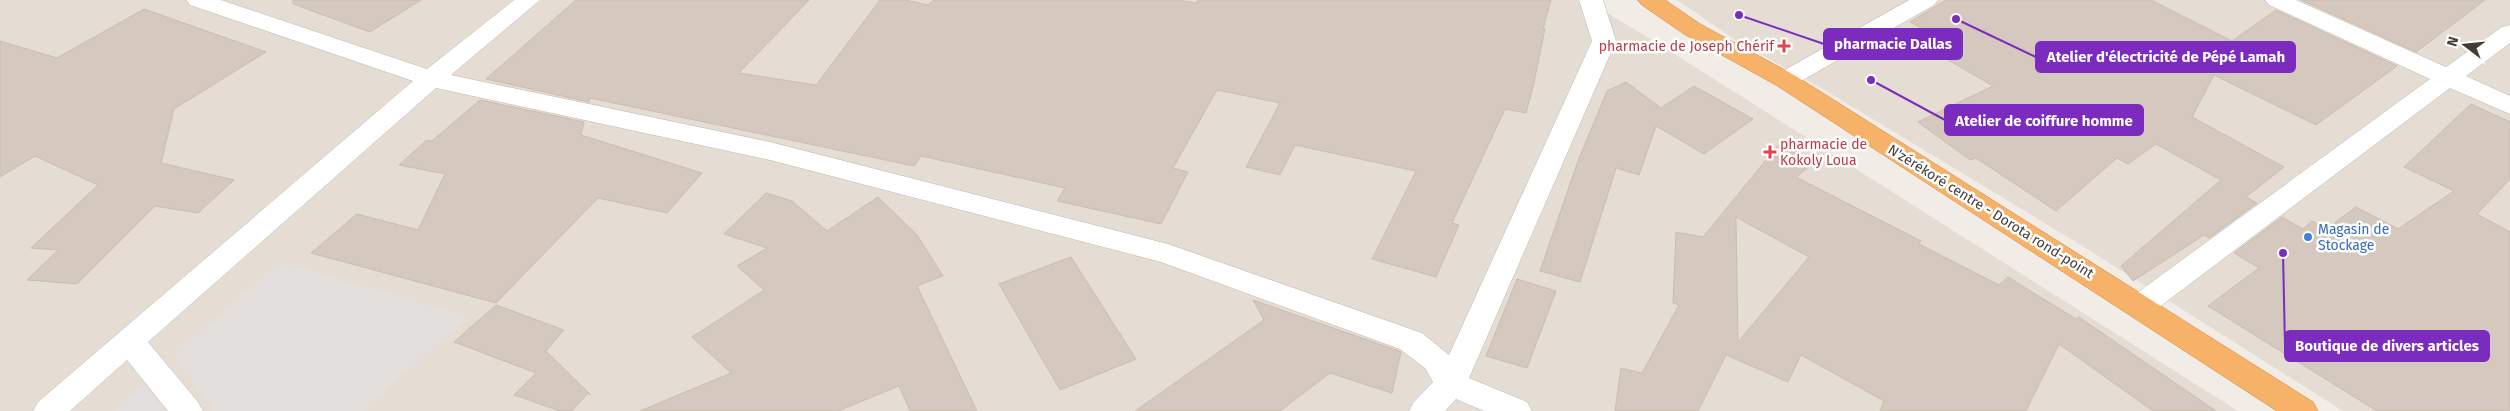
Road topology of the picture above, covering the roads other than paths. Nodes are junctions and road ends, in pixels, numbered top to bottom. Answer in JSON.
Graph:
{"nodes":[{"id":1,"x":198,"y":0,"type":"edge"},
{"id":2,"x":528,"y":0,"type":"edge"},
{"id":3,"x":1591,"y":0,"type":"edge"},
{"id":4,"x":1650,"y":0,"type":"edge"},
{"id":5,"x":1926,"y":0,"type":"edge"},
{"id":6,"x":2277,"y":0,"type":"edge"},
{"id":7,"x":2510,"y":32,"type":"edge"},
{"id":8,"x":431,"y":79,"type":"junction"},
{"id":9,"x":2450,"y":79,"type":"junction"},
{"id":10,"x":1785,"y":80,"type":"junction"},
{"id":11,"x":2510,"y":106,"type":"edge"},
{"id":12,"x":2140,"y":306,"type":"junction"},
{"id":13,"x":130,"y":341,"type":"junction"},
{"id":14,"x":1451,"y":384,"type":"junction"},
{"id":15,"x":49,"y":411,"type":"edge"},
{"id":16,"x":188,"y":411,"type":"edge"},
{"id":17,"x":1425,"y":411,"type":"edge"},
{"id":18,"x":1516,"y":411,"type":"edge"},
{"id":19,"x":2302,"y":411,"type":"edge"}],
"edges":[{"from":1,"to":8,"type":"street"},
{"from":2,"to":8,"type":"street"},
{"from":3,"to":14,"type":"street"},
{"from":4,"to":10,"type":"highway","name":"N'zérékoré centre - Dorota rond-point"},
{"from":5,"to":10,"type":"street"},
{"from":6,"to":9,"type":"street"},
{"from":7,"to":9,"type":"street"},
{"from":8,"to":13,"type":"street"},
{"from":8,"to":14,"type":"street"},
{"from":9,"to":11,"type":"street"},
{"from":9,"to":12,"type":"street"},
{"from":10,"to":12,"type":"highway","name":"N'zérékoré centre - Dorota rond-point"},
{"from":12,"to":19,"type":"highway","name":"N'zérékoré centre - Dorota rond-point"},
{"from":13,"to":15,"type":"street"},
{"from":13,"to":16,"type":"street"},
{"from":14,"to":17,"type":"street"},
{"from":14,"to":18,"type":"street"}]}
